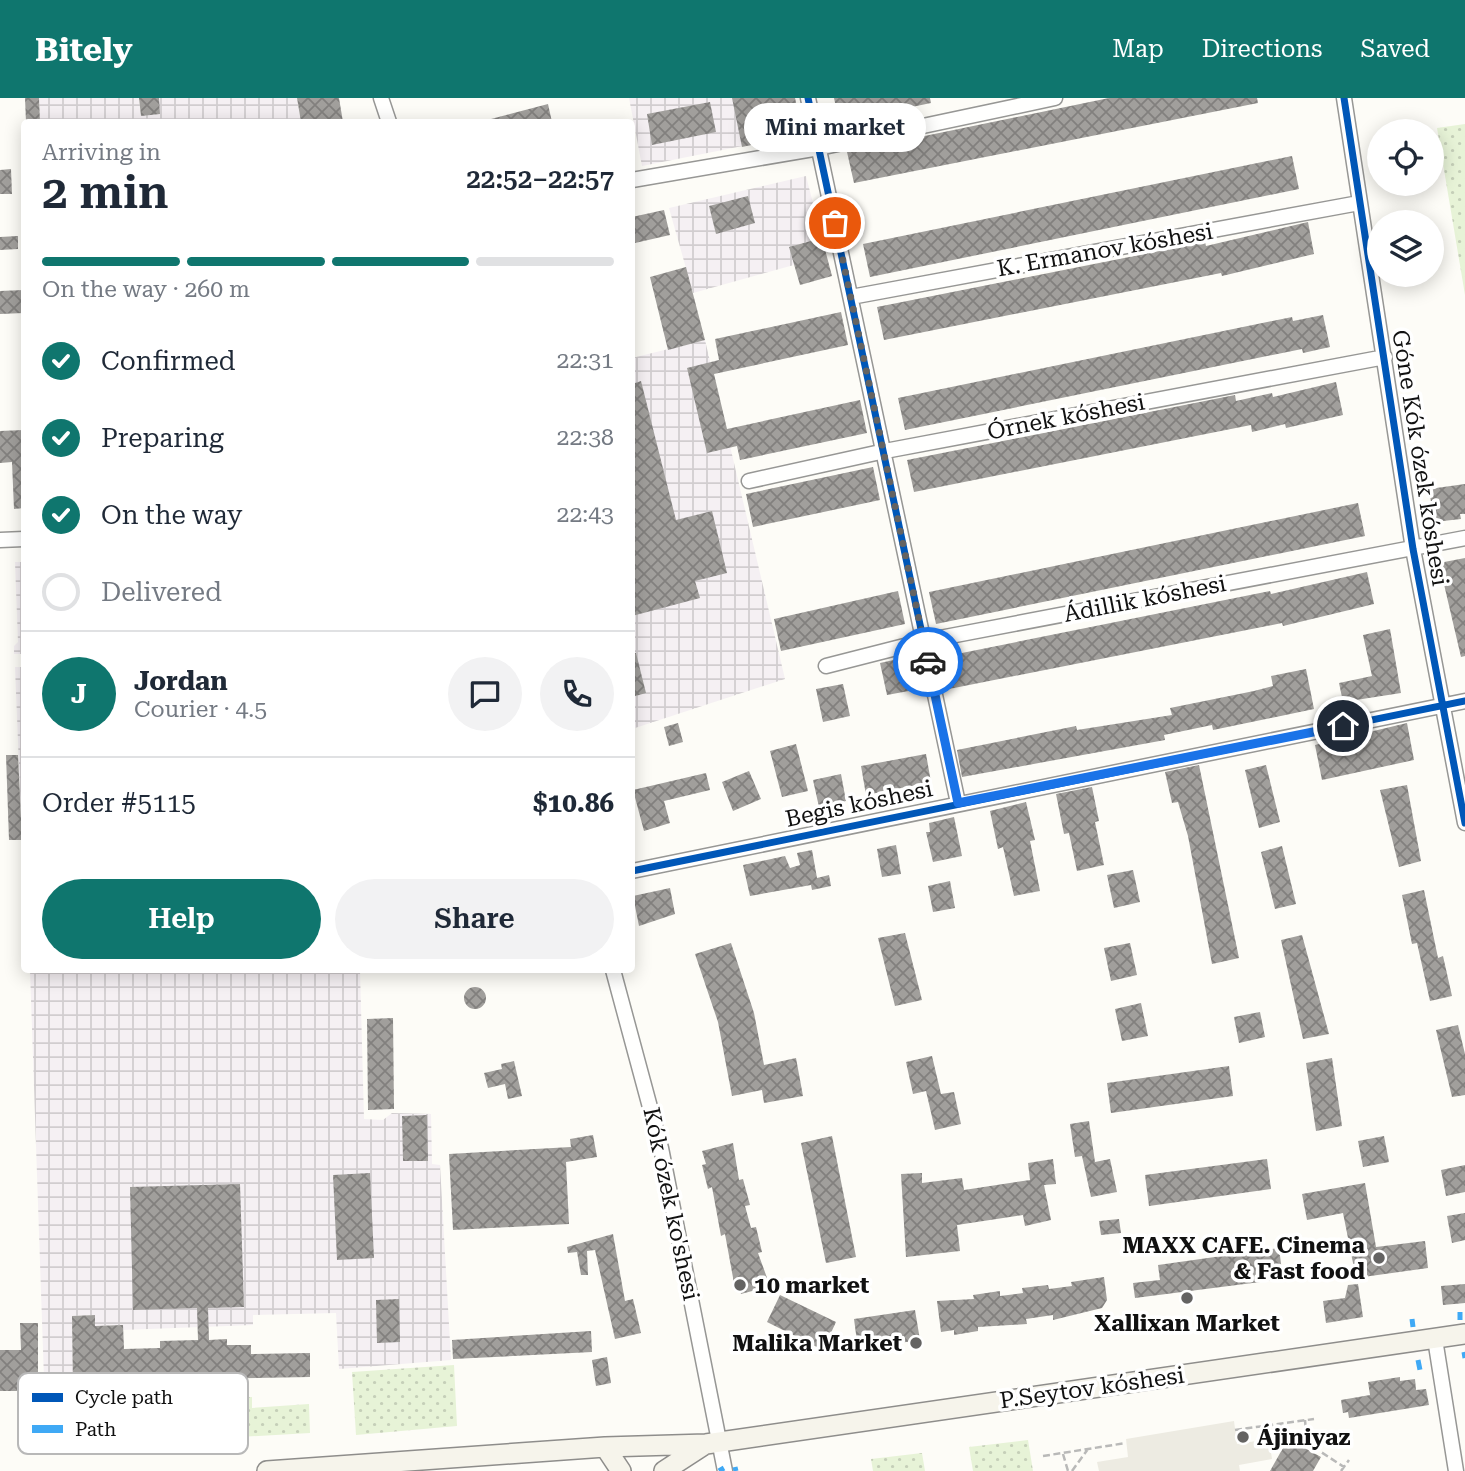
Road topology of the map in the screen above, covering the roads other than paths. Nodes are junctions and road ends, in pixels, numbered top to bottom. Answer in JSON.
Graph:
{"nodes":[{"id":1,"x":381,"y":98,"type":"edge"},
{"id":2,"x":808,"y":98,"type":"edge"},
{"id":3,"x":1055,"y":98,"type":"edge"},
{"id":4,"x":1345,"y":98,"type":"edge"},
{"id":5,"x":388,"y":119,"type":"edge"},
{"id":6,"x":819,"y":148,"type":"junction"},
{"id":7,"x":635,"y":179,"type":"edge"},
{"id":8,"x":1359,"y":203,"type":"junction"},
{"id":9,"x":851,"y":297,"type":"junction"},
{"id":10,"x":1385,"y":357,"type":"junction"},
{"id":11,"x":885,"y":451,"type":"junction"},
{"id":12,"x":749,"y":481,"type":"dead end"},
{"id":13,"x":1465,"y":538,"type":"edge"},
{"id":14,"x":21,"y":539,"type":"edge"},
{"id":15,"x":0,"y":540,"type":"edge"},
{"id":16,"x":1413,"y":549,"type":"junction"},
{"id":17,"x":924,"y":641,"type":"junction"},
{"id":18,"x":826,"y":666,"type":"dead end"},
{"id":19,"x":1465,"y":701,"type":"edge"},
{"id":20,"x":1443,"y":705,"type":"junction"},
{"id":21,"x":958,"y":803,"type":"junction"},
{"id":22,"x":1465,"y":823,"type":"edge"},
{"id":23,"x":635,"y":870,"type":"edge"},
{"id":24,"x":614,"y":973,"type":"edge"},
{"id":25,"x":1465,"y":1334,"type":"edge"},
{"id":26,"x":1435,"y":1339,"type":"junction"},
{"id":27,"x":713,"y":1442,"type":"junction"},
{"id":28,"x":605,"y":1447,"type":"junction"},
{"id":29,"x":267,"y":1471,"type":"edge"},
{"id":30,"x":621,"y":1471,"type":"edge"},
{"id":31,"x":664,"y":1471,"type":"edge"},
{"id":32,"x":725,"y":1471,"type":"edge"},
{"id":33,"x":1456,"y":1471,"type":"edge"}],
"edges":[{"from":1,"to":5,"type":"street"},
{"from":2,"to":6,"type":"street"},
{"from":3,"to":6,"type":"street"},
{"from":4,"to":8,"type":"street","name":"Góne Kók ózek kóshesi"},
{"from":6,"to":7,"type":"street"},
{"from":6,"to":9,"type":"street"},
{"from":8,"to":9,"type":"street","name":"K. Ermanov kóshesi"},
{"from":8,"to":10,"type":"street","name":"Góne Kók ózek kóshesi"},
{"from":9,"to":11,"type":"street"},
{"from":10,"to":11,"type":"street","name":"Órnek kóshesi"},
{"from":10,"to":16,"type":"street","name":"Góne Kók ózek kóshesi"},
{"from":11,"to":12,"type":"street","name":"Órnek kóshesi"},
{"from":11,"to":17,"type":"street"},
{"from":13,"to":16,"type":"street","name":"Ádillik kóshesi"},
{"from":14,"to":15,"type":"street"},
{"from":16,"to":17,"type":"street","name":"Ádillik kóshesi"},
{"from":16,"to":20,"type":"street","name":"Góne Kók ózek kóshesi"},
{"from":17,"to":18,"type":"street","name":"Ádillik kóshesi"},
{"from":17,"to":21,"type":"street"},
{"from":19,"to":20,"type":"street","name":"Begis kóshesi"},
{"from":20,"to":21,"type":"street","name":"Begis kóshesi"},
{"from":20,"to":22,"type":"street","name":"Góne Kók ózek kóshesi"},
{"from":21,"to":23,"type":"street","name":"Begis kóshesi"},
{"from":24,"to":27,"type":"street","name":"Kók ózek ko'shesi"},
{"from":25,"to":26,"type":"main road","name":"P.Seytov kóshesi"},
{"from":26,"to":27,"type":"main road","name":"P.Seytov kóshesi"},
{"from":26,"to":33,"type":"street"},
{"from":27,"to":28,"type":"main road","name":"P.Seytov kóshesi"},
{"from":27,"to":31,"type":"main road"},
{"from":27,"to":32,"type":"street","name":"Kók ózek ko'shesi"},
{"from":28,"to":29,"type":"main road","name":"P.Seytov kóshesi"},
{"from":28,"to":30,"type":"main road"}]}
